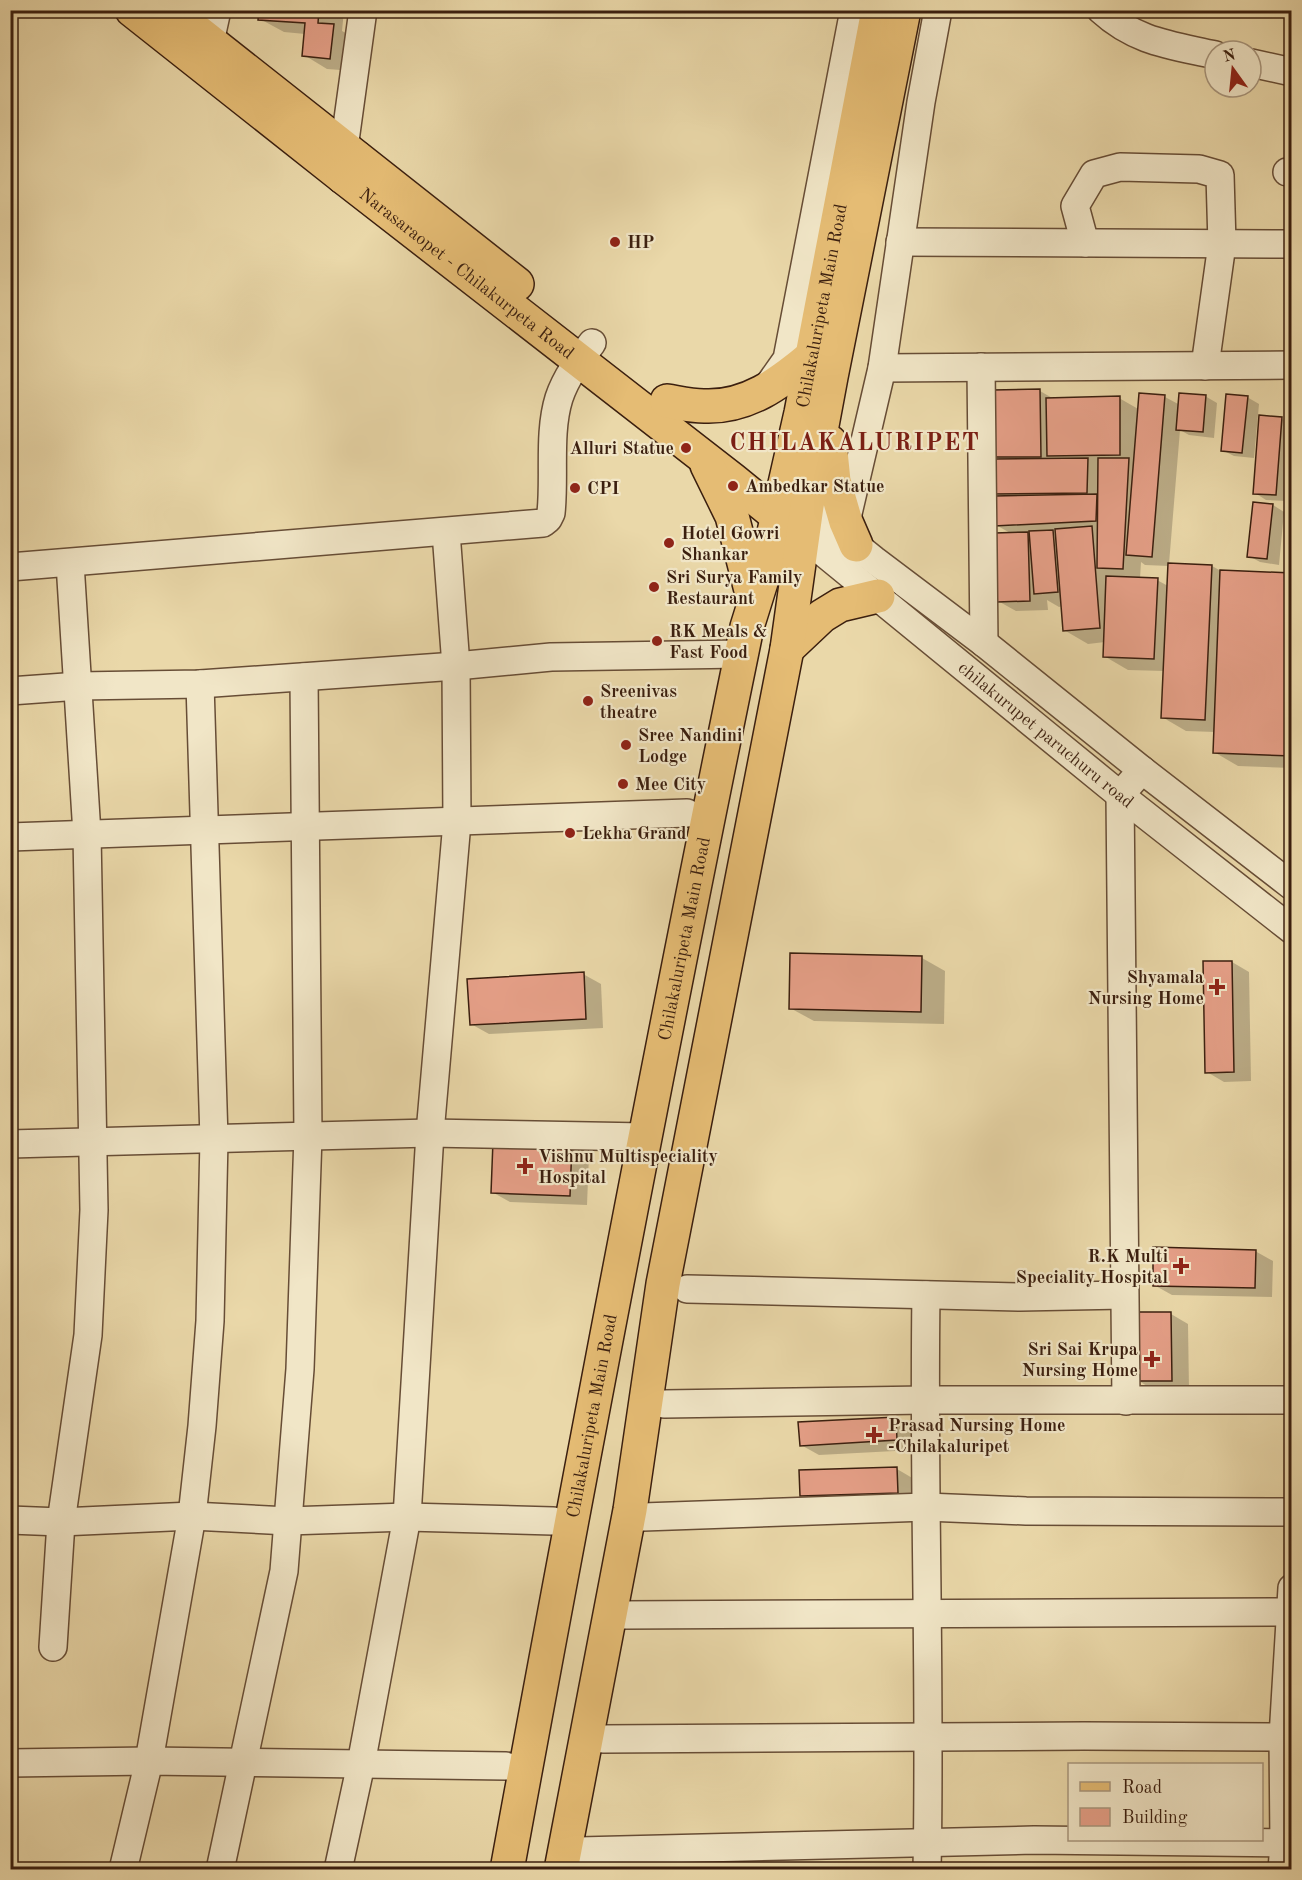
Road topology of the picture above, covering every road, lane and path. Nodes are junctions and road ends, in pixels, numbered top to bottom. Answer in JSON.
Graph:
{"nodes":[{"id":1,"x":132,"y":10,"type":"edge"},
{"id":2,"x":170,"y":10,"type":"edge"},
{"id":3,"x":217,"y":10,"type":"edge"},
{"id":4,"x":363,"y":10,"type":"edge"},
{"id":5,"x":854,"y":10,"type":"edge"},
{"id":6,"x":878,"y":10,"type":"edge"},
{"id":7,"x":904,"y":10,"type":"edge"},
{"id":8,"x":938,"y":10,"type":"edge"},
{"id":9,"x":1101,"y":10,"type":"edge"},
{"id":10,"x":210,"y":42,"type":"junction"},
{"id":11,"x":1203,"y":52,"type":"edge"},
{"id":12,"x":1263,"y":66,"type":"edge"},
{"id":13,"x":1292,"y":72,"type":"edge"},
{"id":14,"x":348,"y":161,"type":"junction"},
{"id":15,"x":900,"y":242,"type":"junction"},
{"id":16,"x":1085,"y":243,"type":"junction"},
{"id":17,"x":1222,"y":244,"type":"junction"},
{"id":18,"x":1292,"y":244,"type":"edge"},
{"id":19,"x":585,"y":351,"type":"junction"},
{"id":20,"x":811,"y":357,"type":"junction"},
{"id":21,"x":1292,"y":365,"type":"edge"},
{"id":22,"x":1205,"y":366,"type":"junction"},
{"id":23,"x":981,"y":367,"type":"junction"},
{"id":24,"x":882,"y":368,"type":"junction"},
{"id":25,"x":764,"y":392,"type":"junction"},
{"id":26,"x":667,"y":401,"type":"junction"},
{"id":27,"x":826,"y":405,"type":"junction"},
{"id":28,"x":701,"y":455,"type":"junction"},
{"id":29,"x":793,"y":513,"type":"junction"},
{"id":30,"x":446,"y":532,"type":"junction"},
{"id":31,"x":851,"y":534,"type":"junction"},
{"id":32,"x":70,"y":562,"type":"junction"},
{"id":33,"x":10,"y":567,"type":"edge"},
{"id":34,"x":878,"y":597,"type":"junction"},
{"id":35,"x":754,"y":602,"type":"junction"},
{"id":36,"x":984,"y":643,"type":"junction"},
{"id":37,"x":787,"y":649,"type":"junction"},
{"id":38,"x":741,"y":654,"type":"dead end"},
{"id":39,"x":456,"y":666,"type":"junction"},
{"id":40,"x":303,"y":677,"type":"junction"},
{"id":41,"x":200,"y":684,"type":"junction"},
{"id":42,"x":79,"y":686,"type":"junction"},
{"id":43,"x":10,"y":690,"type":"edge"},
{"id":44,"x":1143,"y":770,"type":"junction"},
{"id":45,"x":1120,"y":795,"type":"junction"},
{"id":46,"x":687,"y":813,"type":"dead end"},
{"id":47,"x":457,"y":822,"type":"junction"},
{"id":48,"x":304,"y":827,"type":"junction"},
{"id":49,"x":205,"y":830,"type":"junction"},
{"id":50,"x":87,"y":834,"type":"junction"},
{"id":51,"x":10,"y":837,"type":"edge"},
{"id":52,"x":1292,"y":886,"type":"edge"},
{"id":53,"x":1292,"y":930,"type":"edge"},
{"id":54,"x":430,"y":1133,"type":"junction"},
{"id":55,"x":308,"y":1136,"type":"junction"},
{"id":56,"x":645,"y":1137,"type":"junction"},
{"id":57,"x":214,"y":1138,"type":"junction"},
{"id":58,"x":94,"y":1142,"type":"junction"},
{"id":59,"x":10,"y":1144,"type":"edge"},
{"id":60,"x":687,"y":1289,"type":"dead end"},
{"id":61,"x":926,"y":1295,"type":"junction"},
{"id":62,"x":1124,"y":1295,"type":"junction"},
{"id":63,"x":925,"y":1400,"type":"junction"},
{"id":64,"x":1292,"y":1400,"type":"edge"},
{"id":65,"x":1126,"y":1401,"type":"junction"},
{"id":66,"x":664,"y":1404,"type":"dead end"},
{"id":67,"x":926,"y":1507,"type":"junction"},
{"id":68,"x":1292,"y":1512,"type":"edge"},
{"id":69,"x":192,"y":1516,"type":"junction"},
{"id":70,"x":407,"y":1517,"type":"junction"},
{"id":71,"x":643,"y":1517,"type":"dead end"},
{"id":72,"x":10,"y":1520,"type":"edge"},
{"id":73,"x":288,"y":1521,"type":"junction"},
{"id":74,"x":553,"y":1521,"type":"dead end"},
{"id":75,"x":61,"y":1522,"type":"junction"},
{"id":76,"x":1291,"y":1600,"type":"edge"},
{"id":77,"x":927,"y":1614,"type":"junction"},
{"id":78,"x":623,"y":1615,"type":"dead end"},
{"id":79,"x":53,"y":1647,"type":"dead end"},
{"id":80,"x":928,"y":1736,"type":"junction"},
{"id":81,"x":1287,"y":1737,"type":"edge"},
{"id":82,"x":603,"y":1739,"type":"dead end"},
{"id":83,"x":149,"y":1761,"type":"junction"},
{"id":84,"x":243,"y":1762,"type":"junction"},
{"id":85,"x":10,"y":1763,"type":"edge"},
{"id":86,"x":361,"y":1764,"type":"junction"},
{"id":87,"x":506,"y":1766,"type":"dead end"},
{"id":88,"x":1068,"y":1840,"type":"edge"},
{"id":89,"x":1125,"y":1841,"type":"edge"},
{"id":90,"x":928,"y":1843,"type":"junction"},
{"id":91,"x":1284,"y":1843,"type":"junction"},
{"id":92,"x":570,"y":1860,"type":"edge"},
{"id":93,"x":123,"y":1869,"type":"edge"},
{"id":94,"x":220,"y":1869,"type":"edge"},
{"id":95,"x":338,"y":1869,"type":"edge"},
{"id":96,"x":507,"y":1869,"type":"edge"},
{"id":97,"x":927,"y":1869,"type":"edge"},
{"id":98,"x":1282,"y":1869,"type":"edge"}],
"edges":[{"from":1,"to":14,"type":"main road","name":"Narasaraopet - Chilakurpeta Road"},
{"from":2,"to":10,"type":"main road","name":"Narasaraopet - Chilakurpeta Road"},
{"from":3,"to":10,"type":"street"},
{"from":4,"to":14,"type":"street"},
{"from":5,"to":25,"type":"street"},
{"from":6,"to":20,"type":"main road","name":"Chilakaluripeta Main Road"},
{"from":7,"to":27,"type":"main road","name":"Chilakaluripeta Main Road"},
{"from":8,"to":15,"type":"street"},
{"from":9,"to":11,"type":"street"},
{"from":10,"to":14,"type":"main road","name":"Narasaraopet - Chilakurpeta Road"},
{"from":12,"to":13,"type":"street"},
{"from":14,"to":19,"type":"main road","name":"Narasaraopet - Chilakurpeta Road"},
{"from":15,"to":16,"type":"street"},
{"from":15,"to":24,"type":"street"},
{"from":16,"to":17,"type":"street"},
{"from":16,"to":17,"type":"street"},
{"from":17,"to":18,"type":"street"},
{"from":17,"to":22,"type":"street"},
{"from":19,"to":26,"type":"main road","name":"Narasaraopet - Chilakurpeta Road"},
{"from":19,"to":28,"type":"main road","name":"Narasaraopet - Chilakurpeta Road"},
{"from":19,"to":30,"type":"street"},
{"from":20,"to":25,"type":"main road"},
{"from":20,"to":29,"type":"main road","name":"Chilakaluripeta Main Road"},
{"from":21,"to":22,"type":"street"},
{"from":22,"to":23,"type":"street"},
{"from":23,"to":24,"type":"street"},
{"from":23,"to":36,"type":"street"},
{"from":24,"to":31,"type":"street"},
{"from":25,"to":26,"type":"main road"},
{"from":26,"to":29,"type":"main road","name":"Narasaraopet - Chilakurpeta Road"},
{"from":27,"to":29,"type":"main road","name":"Chilakaluripeta Main Road"},
{"from":27,"to":31,"type":"main road"},
{"from":28,"to":29,"type":"main road","name":"Narasaraopet - Chilakurpeta Road"},
{"from":28,"to":35,"type":"main road"},
{"from":29,"to":31,"type":"street","name":"chilakurupet paruchuru road"},
{"from":29,"to":34,"type":"street","name":"chilakurupet paruchuru road"},
{"from":29,"to":35,"type":"main road","name":"Chilakaluripeta Main Road"},
{"from":29,"to":37,"type":"main road","name":"Chilakaluripeta Main Road"},
{"from":30,"to":32,"type":"street"},
{"from":30,"to":39,"type":"street"},
{"from":31,"to":36,"type":"street","name":"chilakurupet paruchuru road"},
{"from":32,"to":33,"type":"street"},
{"from":32,"to":42,"type":"street"},
{"from":34,"to":37,"type":"main road"},
{"from":34,"to":45,"type":"street","name":"chilakurupet paruchuru road"},
{"from":35,"to":56,"type":"main road","name":"Chilakaluripeta Main Road"},
{"from":36,"to":44,"type":"street","name":"chilakurupet paruchuru road"},
{"from":37,"to":92,"type":"main road","name":"Chilakaluripeta Main Road"},
{"from":38,"to":39,"type":"street"},
{"from":39,"to":40,"type":"street"},
{"from":39,"to":47,"type":"street"},
{"from":40,"to":41,"type":"street"},
{"from":40,"to":48,"type":"street"},
{"from":41,"to":42,"type":"street"},
{"from":41,"to":49,"type":"street"},
{"from":42,"to":43,"type":"street"},
{"from":42,"to":50,"type":"street"},
{"from":44,"to":45,"type":"street"},
{"from":44,"to":52,"type":"street","name":"chilakurupet paruchuru road"},
{"from":45,"to":53,"type":"street","name":"chilakurupet paruchuru road"},
{"from":45,"to":62,"type":"street"},
{"from":46,"to":47,"type":"street"},
{"from":47,"to":48,"type":"street"},
{"from":47,"to":54,"type":"street"},
{"from":48,"to":49,"type":"street"},
{"from":48,"to":55,"type":"street"},
{"from":49,"to":50,"type":"street"},
{"from":49,"to":57,"type":"street"},
{"from":50,"to":51,"type":"street"},
{"from":50,"to":58,"type":"street"},
{"from":54,"to":55,"type":"street"},
{"from":54,"to":56,"type":"street"},
{"from":54,"to":70,"type":"street"},
{"from":55,"to":57,"type":"street"},
{"from":55,"to":73,"type":"street"},
{"from":56,"to":96,"type":"main road","name":"Chilakaluripeta Main Road"},
{"from":57,"to":58,"type":"street"},
{"from":57,"to":69,"type":"street"},
{"from":58,"to":59,"type":"street"},
{"from":58,"to":75,"type":"street"},
{"from":60,"to":61,"type":"street"},
{"from":61,"to":62,"type":"street"},
{"from":61,"to":63,"type":"street"},
{"from":62,"to":65,"type":"street"},
{"from":63,"to":65,"type":"street"},
{"from":63,"to":66,"type":"street"},
{"from":63,"to":67,"type":"street"},
{"from":64,"to":65,"type":"street"},
{"from":67,"to":68,"type":"street"},
{"from":67,"to":71,"type":"street"},
{"from":67,"to":77,"type":"street"},
{"from":69,"to":73,"type":"street"},
{"from":69,"to":75,"type":"street"},
{"from":69,"to":83,"type":"street"},
{"from":70,"to":73,"type":"street"},
{"from":70,"to":74,"type":"street"},
{"from":70,"to":86,"type":"street"},
{"from":72,"to":75,"type":"street"},
{"from":73,"to":84,"type":"street"},
{"from":75,"to":79,"type":"street"},
{"from":76,"to":77,"type":"street"},
{"from":76,"to":81,"type":"street"},
{"from":77,"to":78,"type":"street"},
{"from":77,"to":80,"type":"street"},
{"from":80,"to":81,"type":"street"},
{"from":80,"to":82,"type":"street"},
{"from":80,"to":90,"type":"street"},
{"from":81,"to":91,"type":"street"},
{"from":83,"to":84,"type":"street"},
{"from":83,"to":85,"type":"street"},
{"from":83,"to":93,"type":"street"},
{"from":84,"to":86,"type":"street"},
{"from":84,"to":94,"type":"street"},
{"from":86,"to":87,"type":"street"},
{"from":86,"to":95,"type":"street"},
{"from":88,"to":90,"type":"street"},
{"from":89,"to":91,"type":"street"},
{"from":90,"to":92,"type":"street"},
{"from":90,"to":97,"type":"street"},
{"from":91,"to":98,"type":"street"}]}
